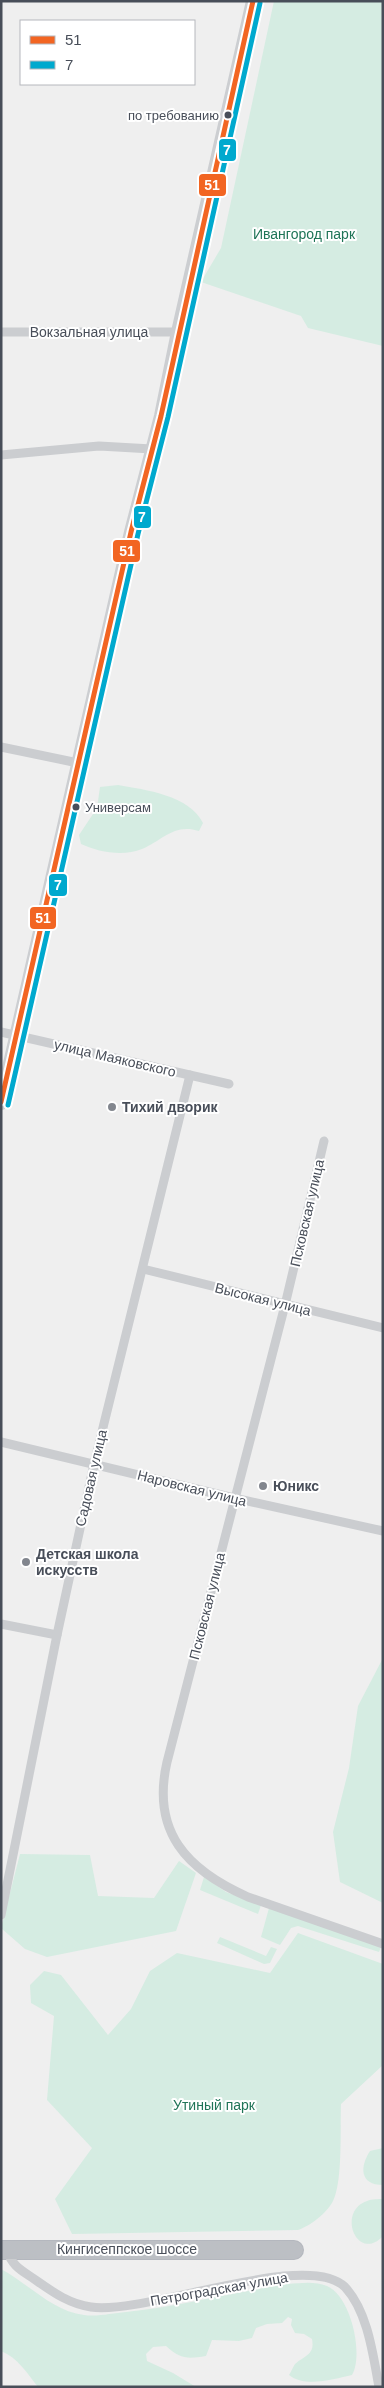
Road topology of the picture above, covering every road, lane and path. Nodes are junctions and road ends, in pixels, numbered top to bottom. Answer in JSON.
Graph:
{"nodes":[{"id":1,"x":253,"y":1,"type":"edge"},
{"id":2,"x":1,"y":332,"type":"edge"},
{"id":3,"x":178,"y":332,"type":"junction"},
{"id":4,"x":152,"y":448,"type":"junction"},
{"id":5,"x":1,"y":455,"type":"edge"},
{"id":6,"x":1,"y":747,"type":"edge"},
{"id":7,"x":78,"y":763,"type":"junction"},
{"id":8,"x":1,"y":1032,"type":"edge"},
{"id":9,"x":16,"y":1035,"type":"junction"},
{"id":10,"x":190,"y":1075,"type":"junction"},
{"id":11,"x":229,"y":1084,"type":"dead end"},
{"id":12,"x":1,"y":1102,"type":"edge"},
{"id":13,"x":324,"y":1141,"type":"dead end"},
{"id":14,"x":143,"y":1269,"type":"junction"},
{"id":15,"x":285,"y":1305,"type":"junction"},
{"id":16,"x":383,"y":1328,"type":"edge"},
{"id":17,"x":1,"y":1442,"type":"edge"},
{"id":18,"x":94,"y":1464,"type":"junction"},
{"id":19,"x":234,"y":1498,"type":"junction"},
{"id":20,"x":383,"y":1531,"type":"edge"},
{"id":21,"x":1,"y":1624,"type":"edge"},
{"id":22,"x":57,"y":1635,"type":"junction"},
{"id":23,"x":1,"y":1915,"type":"edge"},
{"id":24,"x":383,"y":1944,"type":"edge"},
{"id":25,"x":4,"y":2250,"type":"edge"},
{"id":26,"x":294,"y":2250,"type":"dead end"},
{"id":27,"x":378,"y":2387,"type":"edge"}],
"edges":[{"from":1,"to":3,"type":"street"},
{"from":2,"to":3,"type":"street","name":"Вокзальная улица"},
{"from":3,"to":4,"type":"street"},
{"from":4,"to":5,"type":"street"},
{"from":4,"to":7,"type":"street"},
{"from":6,"to":7,"type":"street"},
{"from":7,"to":9,"type":"street"},
{"from":8,"to":9,"type":"street","name":"улица Маяковского"},
{"from":9,"to":10,"type":"street","name":"улица Маяковского"},
{"from":9,"to":12,"type":"street"},
{"from":10,"to":11,"type":"street","name":"улица Маяковского"},
{"from":10,"to":14,"type":"street","name":"Садовая улица"},
{"from":13,"to":15,"type":"street","name":"Псковская улица"},
{"from":14,"to":15,"type":"street","name":"Высокая улица"},
{"from":14,"to":18,"type":"street","name":"Садовая улица"},
{"from":15,"to":16,"type":"street","name":"Высокая улица"},
{"from":15,"to":19,"type":"street","name":"Псковская улица"},
{"from":17,"to":18,"type":"street","name":"Наровская улица"},
{"from":18,"to":19,"type":"street","name":"Наровская улица"},
{"from":18,"to":22,"type":"street","name":"Садовая улица"},
{"from":19,"to":20,"type":"street","name":"Наровская улица"},
{"from":19,"to":24,"type":"street","name":"Псковская улица"},
{"from":21,"to":22,"type":"street"},
{"from":22,"to":23,"type":"street","name":"Садовая улица"},
{"from":25,"to":26,"type":"highway","name":"Кингисеппское шоссе"},
{"from":25,"to":27,"type":"street","name":"Петроградская улица"}]}
